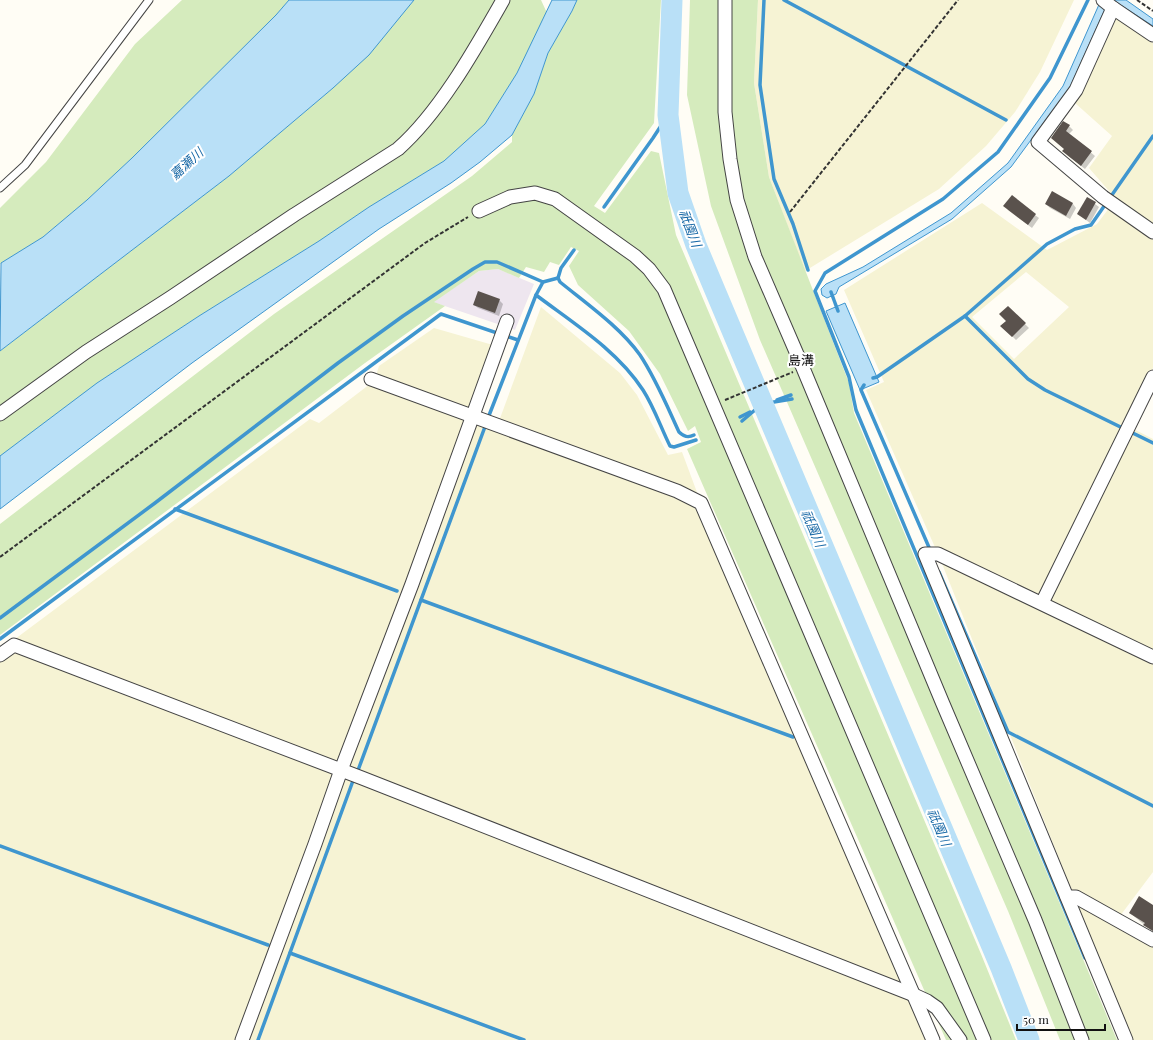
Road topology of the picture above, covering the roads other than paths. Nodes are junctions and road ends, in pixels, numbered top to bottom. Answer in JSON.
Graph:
{"nodes":[{"id":1,"x":149,"y":0,"type":"edge"},
{"id":2,"x":503,"y":0,"type":"edge"},
{"id":3,"x":725,"y":0,"type":"edge"},
{"id":4,"x":1108,"y":4,"type":"edge"},
{"id":5,"x":1153,"y":35,"type":"edge"},
{"id":6,"x":0,"y":188,"type":"edge"},
{"id":7,"x":479,"y":211,"type":"road end"},
{"id":8,"x":1153,"y":232,"type":"edge"},
{"id":9,"x":507,"y":321,"type":"dead end"},
{"id":10,"x":1153,"y":377,"type":"edge"},
{"id":11,"x":371,"y":379,"type":"dead end"},
{"id":12,"x":0,"y":414,"type":"edge"},
{"id":13,"x":473,"y":417,"type":"junction"},
{"id":14,"x":1042,"y":603,"type":"junction"},
{"id":15,"x":0,"y":655,"type":"edge"},
{"id":16,"x":1153,"y":657,"type":"edge"},
{"id":17,"x":341,"y":770,"type":"junction"},
{"id":18,"x":1067,"y":897,"type":"junction"},
{"id":19,"x":1153,"y":940,"type":"edge"},
{"id":20,"x":914,"y":995,"type":"junction"},
{"id":21,"x":242,"y":1040,"type":"edge"},
{"id":22,"x":933,"y":1040,"type":"edge"},
{"id":23,"x":960,"y":1040,"type":"edge"},
{"id":24,"x":984,"y":1040,"type":"edge"},
{"id":25,"x":1082,"y":1040,"type":"edge"},
{"id":26,"x":1126,"y":1040,"type":"edge"}],
"edges":[{"from":1,"to":6,"type":"lane"},
{"from":2,"to":12,"type":"street"},
{"from":3,"to":25,"type":"street"},
{"from":4,"to":5,"type":"street"},
{"from":4,"to":8,"type":"street"},
{"from":7,"to":24,"type":"street"},
{"from":9,"to":13,"type":"street"},
{"from":10,"to":14,"type":"street"},
{"from":11,"to":13,"type":"street"},
{"from":13,"to":17,"type":"street"},
{"from":13,"to":20,"type":"street"},
{"from":14,"to":16,"type":"street"},
{"from":14,"to":18,"type":"street"},
{"from":15,"to":17,"type":"street"},
{"from":17,"to":20,"type":"street"},
{"from":17,"to":21,"type":"street"},
{"from":18,"to":19,"type":"street"},
{"from":18,"to":26,"type":"street"},
{"from":20,"to":22,"type":"street"},
{"from":20,"to":23,"type":"street"}]}
